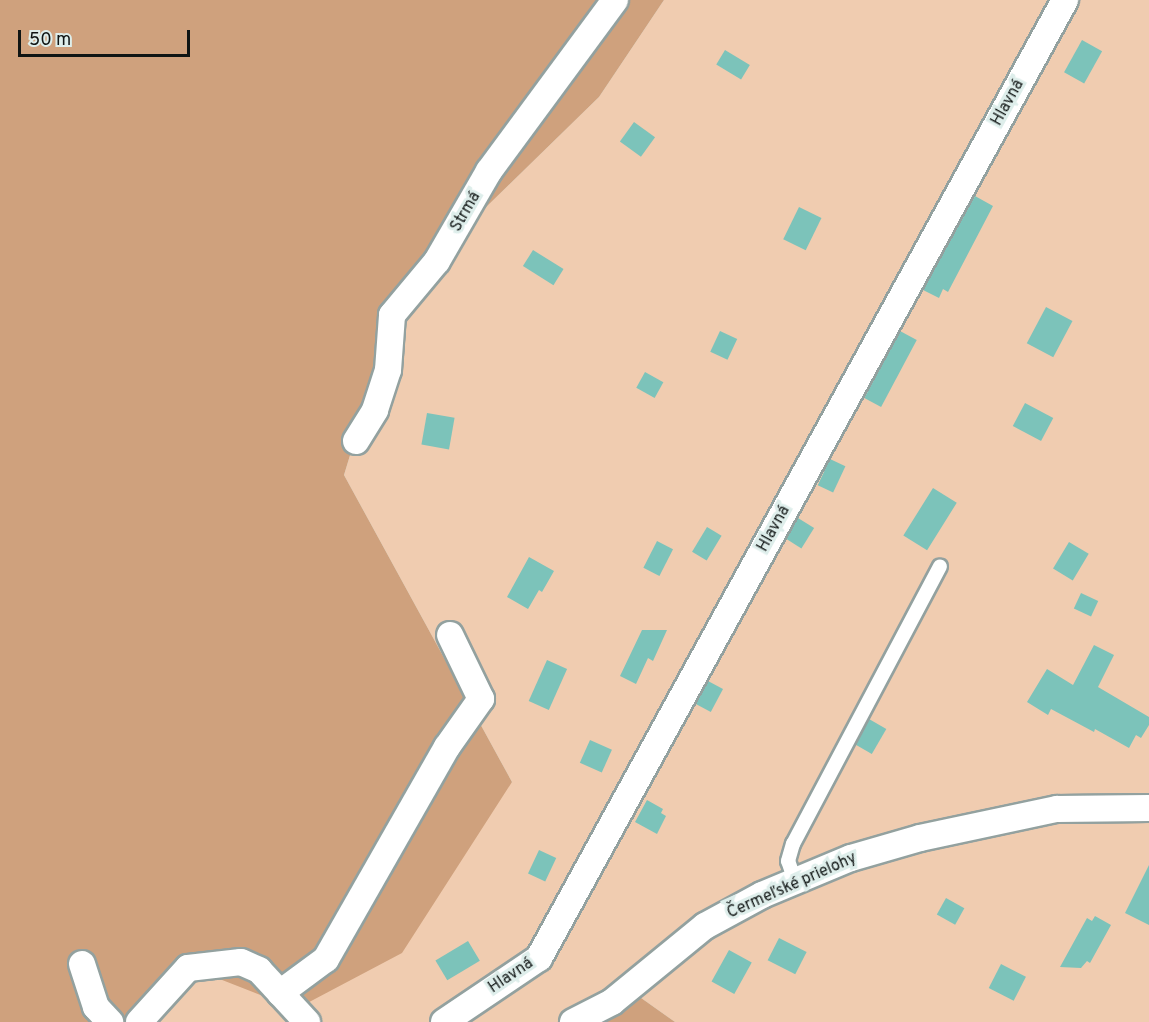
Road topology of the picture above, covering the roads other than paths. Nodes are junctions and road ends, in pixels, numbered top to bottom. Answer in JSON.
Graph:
{"nodes":[{"id":1,"x":615,"y":0,"type":"edge"},
{"id":2,"x":1065,"y":0,"type":"edge"},
{"id":3,"x":356,"y":441,"type":"dead end"},
{"id":4,"x":940,"y":566,"type":"dead end"},
{"id":5,"x":450,"y":634,"type":"dead end"},
{"id":6,"x":1149,"y":808,"type":"edge"},
{"id":7,"x":795,"y":881,"type":"junction"},
{"id":8,"x":82,"y":964,"type":"dead end"},
{"id":9,"x":280,"y":993,"type":"junction"},
{"id":10,"x":111,"y":1022,"type":"edge"},
{"id":11,"x":139,"y":1022,"type":"edge"},
{"id":12,"x":306,"y":1022,"type":"edge"},
{"id":13,"x":444,"y":1022,"type":"edge"},
{"id":14,"x":573,"y":1022,"type":"edge"}],
"edges":[{"from":1,"to":3,"type":"street","name":"Strmá"},
{"from":2,"to":13,"type":"street","name":"Hlavná"},
{"from":4,"to":7,"type":"lane"},
{"from":5,"to":9,"type":"street"},
{"from":6,"to":7,"type":"street","name":"Čermeľské prielohy"},
{"from":7,"to":14,"type":"street","name":"Čermeľské prielohy"},
{"from":8,"to":10,"type":"street"},
{"from":9,"to":11,"type":"street"},
{"from":9,"to":12,"type":"street"}]}
